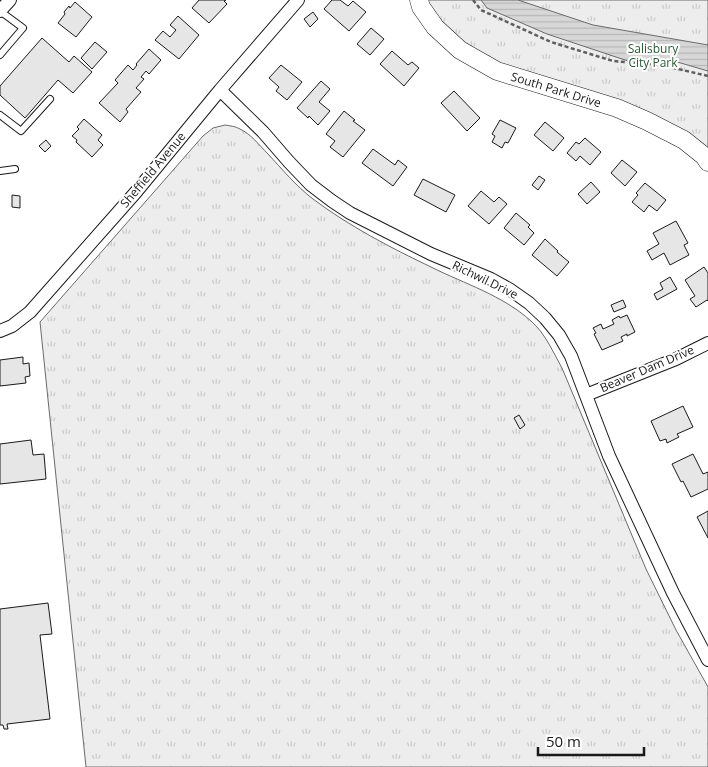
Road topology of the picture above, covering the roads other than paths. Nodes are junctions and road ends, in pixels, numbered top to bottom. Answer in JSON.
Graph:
{"nodes":[{"id":1,"x":10,"y":0,"type":"edge"},
{"id":2,"x":298,"y":0,"type":"edge"},
{"id":3,"x":419,"y":0,"type":"edge"},
{"id":4,"x":0,"y":11,"type":"edge"},
{"id":5,"x":0,"y":55,"type":"edge"},
{"id":6,"x":220,"y":90,"type":"junction"},
{"id":7,"x":50,"y":99,"type":"dead end"},
{"id":8,"x":0,"y":115,"type":"edge"},
{"id":9,"x":708,"y":162,"type":"edge"},
{"id":10,"x":15,"y":169,"type":"dead end"},
{"id":11,"x":0,"y":171,"type":"edge"},
{"id":12,"x":0,"y":331,"type":"edge"},
{"id":13,"x":708,"y":343,"type":"edge"},
{"id":14,"x":586,"y":396,"type":"junction"},
{"id":15,"x":708,"y":660,"type":"edge"}],
"edges":[{"from":1,"to":4,"type":"street"},
{"from":2,"to":6,"type":"street","name":"Sheffield Avenue"},
{"from":3,"to":9,"type":"street","name":"South Park Drive"},
{"from":4,"to":5,"type":"lane"},
{"from":6,"to":12,"type":"street","name":"Sheffield Avenue"},
{"from":6,"to":14,"type":"street","name":"Richwil Drive"},
{"from":7,"to":8,"type":"lane"},
{"from":10,"to":11,"type":"lane"},
{"from":13,"to":14,"type":"street","name":"Beaver Dam Drive"},
{"from":14,"to":15,"type":"street","name":"Richwil Drive"}]}
